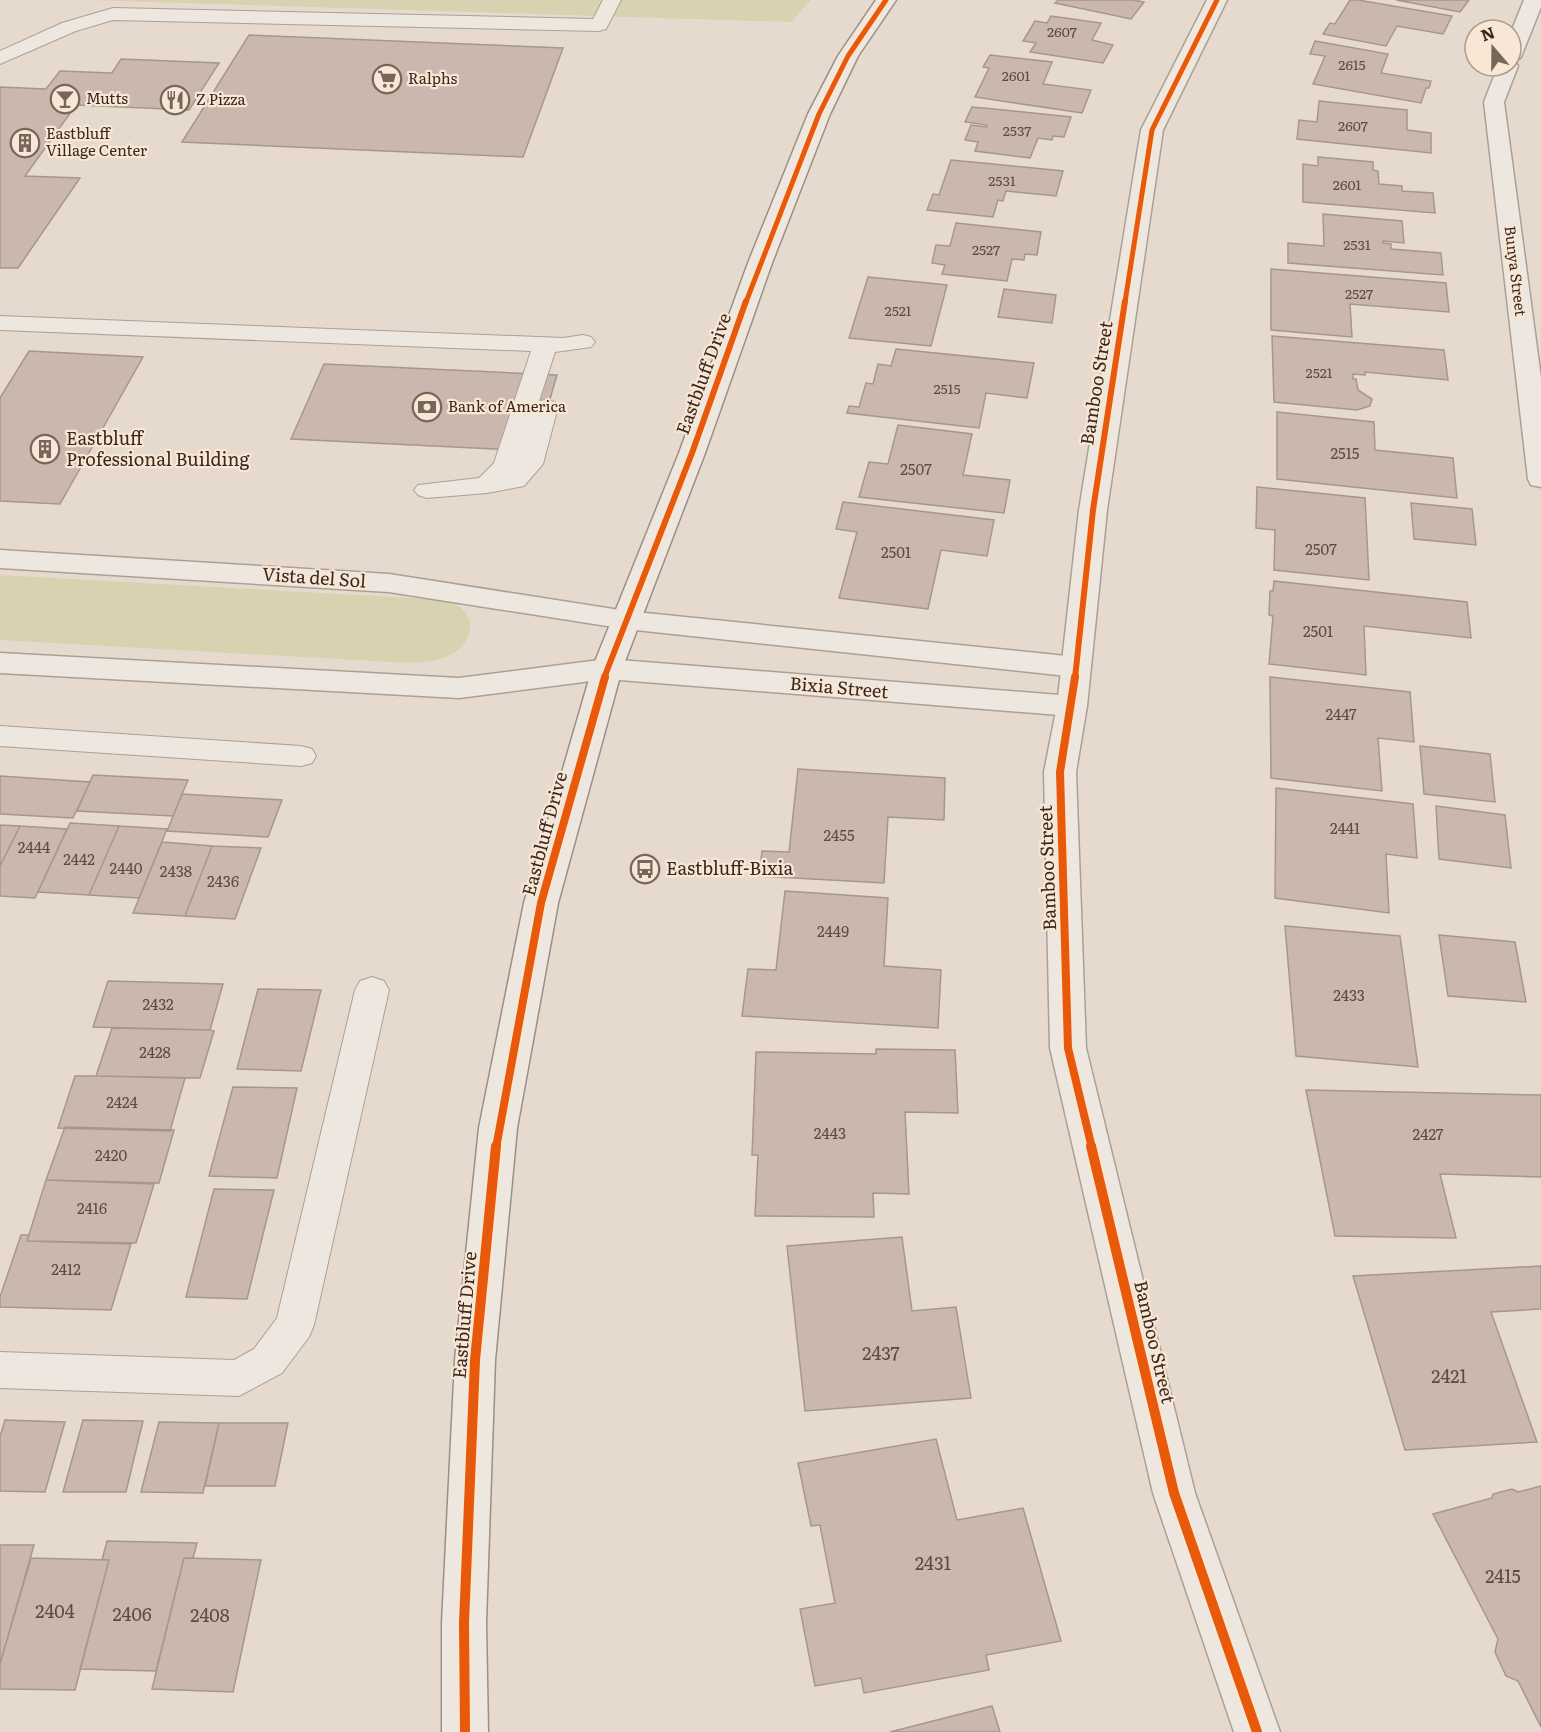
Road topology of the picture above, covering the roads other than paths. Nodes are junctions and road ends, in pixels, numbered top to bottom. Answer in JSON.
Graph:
{"nodes":[{"id":1,"x":612,"y":0,"type":"edge"},
{"id":2,"x":886,"y":0,"type":"edge"},
{"id":3,"x":1217,"y":0,"type":"edge"},
{"id":4,"x":1534,"y":0,"type":"edge"},
{"id":5,"x":1523,"y":27,"type":"edge"},
{"id":6,"x":0,"y":58,"type":"edge"},
{"id":7,"x":1503,"y":78,"type":"edge"},
{"id":8,"x":0,"y":322,"type":"edge"},
{"id":9,"x":1541,"y":478,"type":"edge"},
{"id":10,"x":427,"y":489,"type":"dead end"},
{"id":11,"x":0,"y":559,"type":"edge"},
{"id":12,"x":626,"y":620,"type":"junction"},
{"id":13,"x":0,"y":663,"type":"edge"},
{"id":14,"x":1076,"y":667,"type":"junction"},
{"id":15,"x":606,"y":669,"type":"junction"},
{"id":16,"x":1072,"y":706,"type":"junction"},
{"id":17,"x":0,"y":736,"type":"edge"},
{"id":18,"x":301,"y":756,"type":"dead end"},
{"id":19,"x":372,"y":990,"type":"dead end"},
{"id":20,"x":0,"y":1370,"type":"edge"},
{"id":21,"x":465,"y":1732,"type":"edge"},
{"id":22,"x":1257,"y":1732,"type":"edge"}],
"edges":[{"from":1,"to":6,"type":"lane"},
{"from":2,"to":12,"type":"street","name":"Eastbluff Drive"},
{"from":3,"to":14,"type":"street","name":"Bamboo Street"},
{"from":4,"to":5,"type":"street"},
{"from":7,"to":9,"type":"street","name":"Bunya Street"},
{"from":8,"to":10,"type":"lane"},
{"from":11,"to":12,"type":"street","name":"Vista del Sol"},
{"from":12,"to":14,"type":"street"},
{"from":12,"to":15,"type":"street","name":"Eastbluff Drive"},
{"from":13,"to":15,"type":"street"},
{"from":14,"to":16,"type":"street","name":"Bamboo Street"},
{"from":15,"to":16,"type":"street","name":"Bixia Street"},
{"from":15,"to":21,"type":"street","name":"Eastbluff Drive"},
{"from":16,"to":22,"type":"street","name":"Bamboo Street"},
{"from":17,"to":18,"type":"lane"},
{"from":19,"to":20,"type":"lane"}]}
